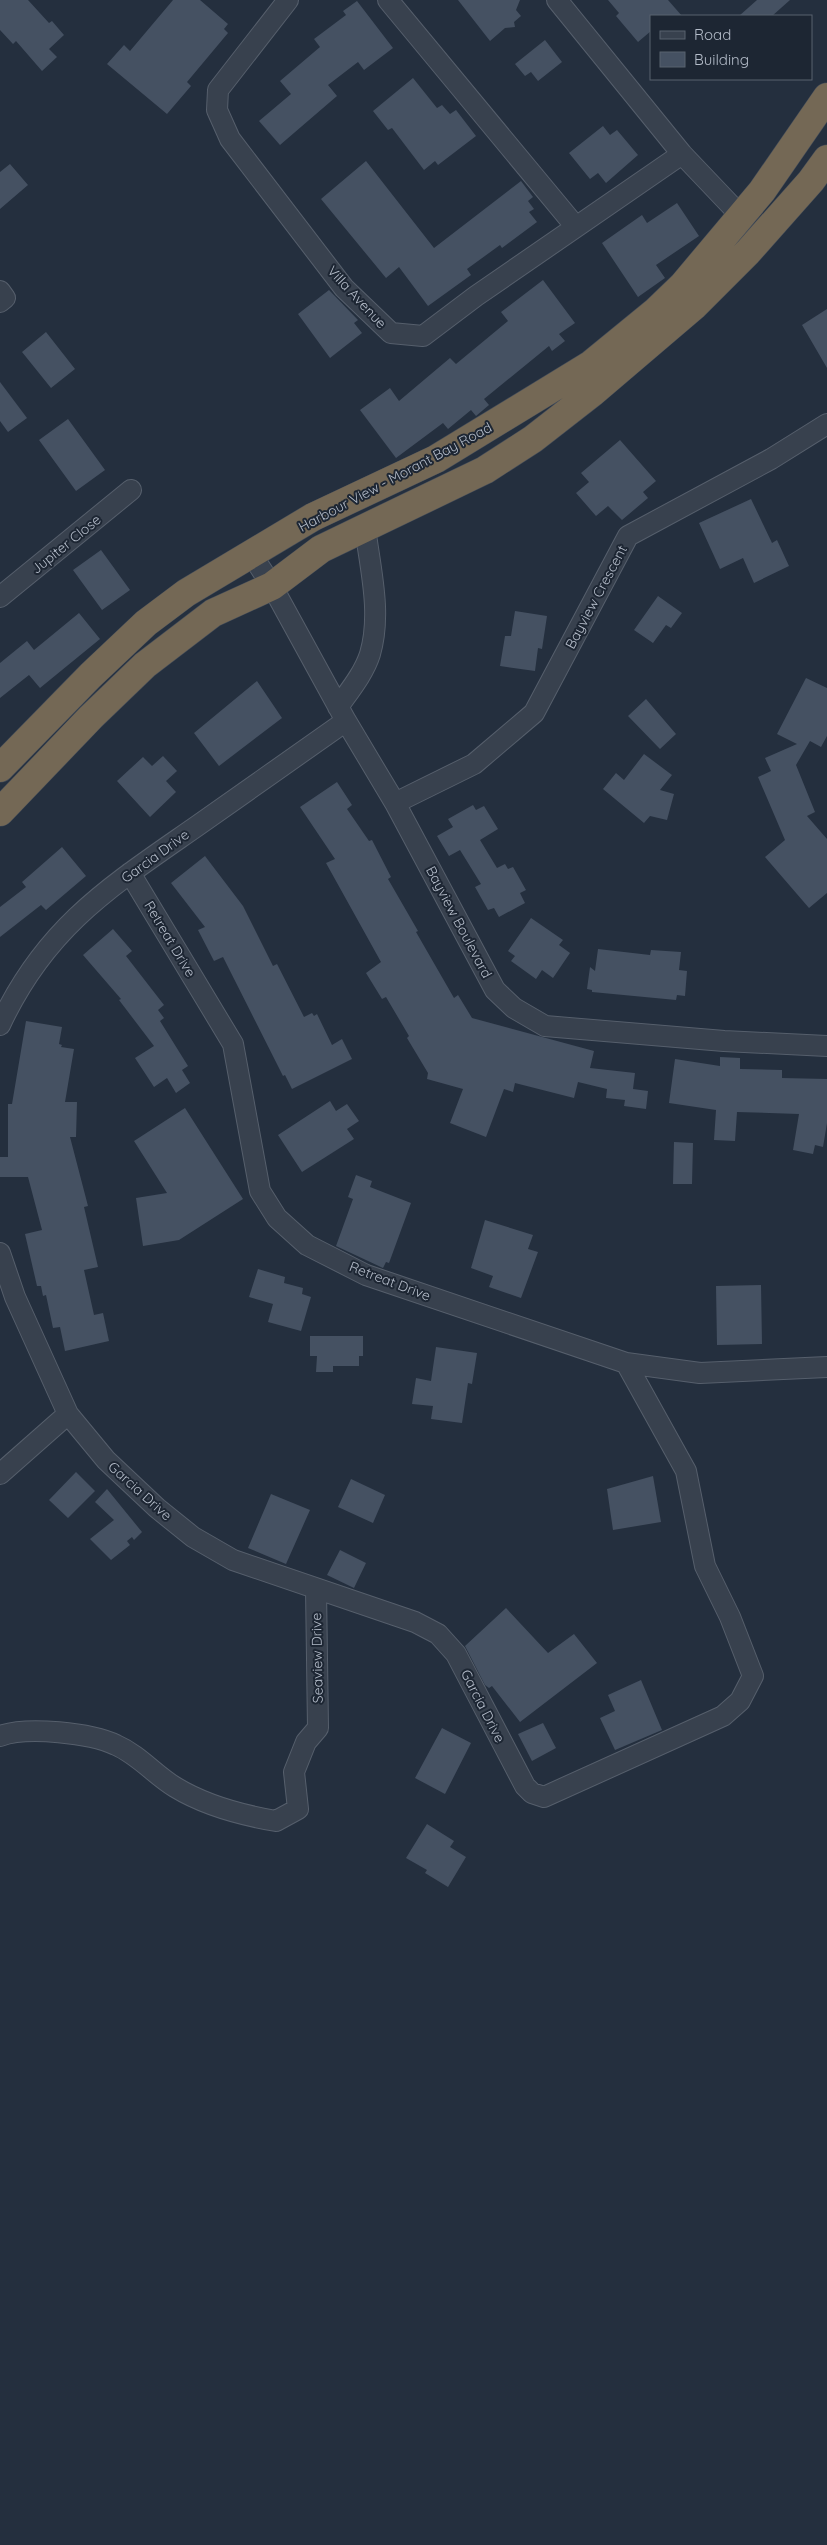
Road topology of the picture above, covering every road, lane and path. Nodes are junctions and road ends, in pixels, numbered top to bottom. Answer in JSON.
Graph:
{"nodes":[{"id":1,"x":288,"y":0,"type":"edge"},
{"id":2,"x":388,"y":0,"type":"edge"},
{"id":3,"x":556,"y":0,"type":"edge"},
{"id":4,"x":827,"y":96,"type":"edge"},
{"id":5,"x":804,"y":130,"type":"junction"},
{"id":6,"x":827,"y":148,"type":"edge"},
{"id":7,"x":682,"y":154,"type":"junction"},
{"id":8,"x":827,"y":159,"type":"edge"},
{"id":9,"x":741,"y":216,"type":"junction"},
{"id":10,"x":576,"y":227,"type":"junction"},
{"id":11,"x":0,"y":292,"type":"edge"},
{"id":12,"x":0,"y":302,"type":"edge"},
{"id":13,"x":827,"y":424,"type":"edge"},
{"id":14,"x":131,"y":490,"type":"dead end"},
{"id":15,"x":365,"y":527,"type":"junction"},
{"id":16,"x":252,"y":555,"type":"junction"},
{"id":17,"x":272,"y":586,"type":"junction"},
{"id":18,"x":0,"y":597,"type":"edge"},
{"id":19,"x":342,"y":714,"type":"junction"},
{"id":20,"x":0,"y":768,"type":"edge"},
{"id":21,"x":395,"y":803,"type":"junction"},
{"id":22,"x":0,"y":812,"type":"edge"},
{"id":23,"x":130,"y":873,"type":"junction"},
{"id":24,"x":0,"y":1024,"type":"edge"},
{"id":25,"x":827,"y":1046,"type":"edge"},
{"id":26,"x":0,"y":1253,"type":"edge"},
{"id":27,"x":626,"y":1363,"type":"junction"},
{"id":28,"x":827,"y":1367,"type":"edge"},
{"id":29,"x":68,"y":1414,"type":"junction"},
{"id":30,"x":0,"y":1474,"type":"edge"},
{"id":31,"x":316,"y":1589,"type":"junction"},
{"id":32,"x":0,"y":1736,"type":"edge"}],
"edges":[{"from":1,"to":10,"type":"street","name":"Villa Avenue"},
{"from":2,"to":10,"type":"street"},
{"from":3,"to":7,"type":"street"},
{"from":4,"to":5,"type":"highway","name":"Harbour View - Morant Bay Road"},
{"from":5,"to":6,"type":"highway"},
{"from":5,"to":9,"type":"highway","name":"Harbour View - Morant Bay Road"},
{"from":7,"to":9,"type":"street"},
{"from":7,"to":10,"type":"street","name":"Villa Avenue"},
{"from":8,"to":15,"type":"highway","name":"Harbour View - Morant Bay Road"},
{"from":9,"to":16,"type":"highway","name":"Harbour View - Morant Bay Road"},
{"from":11,"to":12,"type":"street"},
{"from":13,"to":21,"type":"street","name":"Bayview Crescent"},
{"from":14,"to":18,"type":"street","name":"Jupiter Close"},
{"from":15,"to":17,"type":"highway","name":"Harbour View - Morant Bay Road"},
{"from":15,"to":19,"type":"street","name":"Garcia Drive"},
{"from":16,"to":17,"type":"street","name":"Bayview Boulevard"},
{"from":16,"to":20,"type":"highway","name":"Harbour View - Morant Bay Road"},
{"from":17,"to":19,"type":"street","name":"Bayview Boulevard"},
{"from":17,"to":22,"type":"highway","name":"Harbour View - Morant Bay Road"},
{"from":19,"to":21,"type":"street","name":"Bayview Boulevard"},
{"from":19,"to":23,"type":"street","name":"Garcia Drive"},
{"from":21,"to":25,"type":"street","name":"Bayview Boulevard"},
{"from":23,"to":24,"type":"street","name":"Garcia Drive"},
{"from":23,"to":27,"type":"street","name":"Retreat Drive"},
{"from":26,"to":29,"type":"street","name":"Garcia Drive"},
{"from":27,"to":28,"type":"street","name":"Retreat Drive"},
{"from":27,"to":31,"type":"street","name":"Garcia Drive"},
{"from":29,"to":30,"type":"street"},
{"from":29,"to":31,"type":"street","name":"Garcia Drive"},
{"from":31,"to":32,"type":"street","name":"Seaview Drive"}]}
